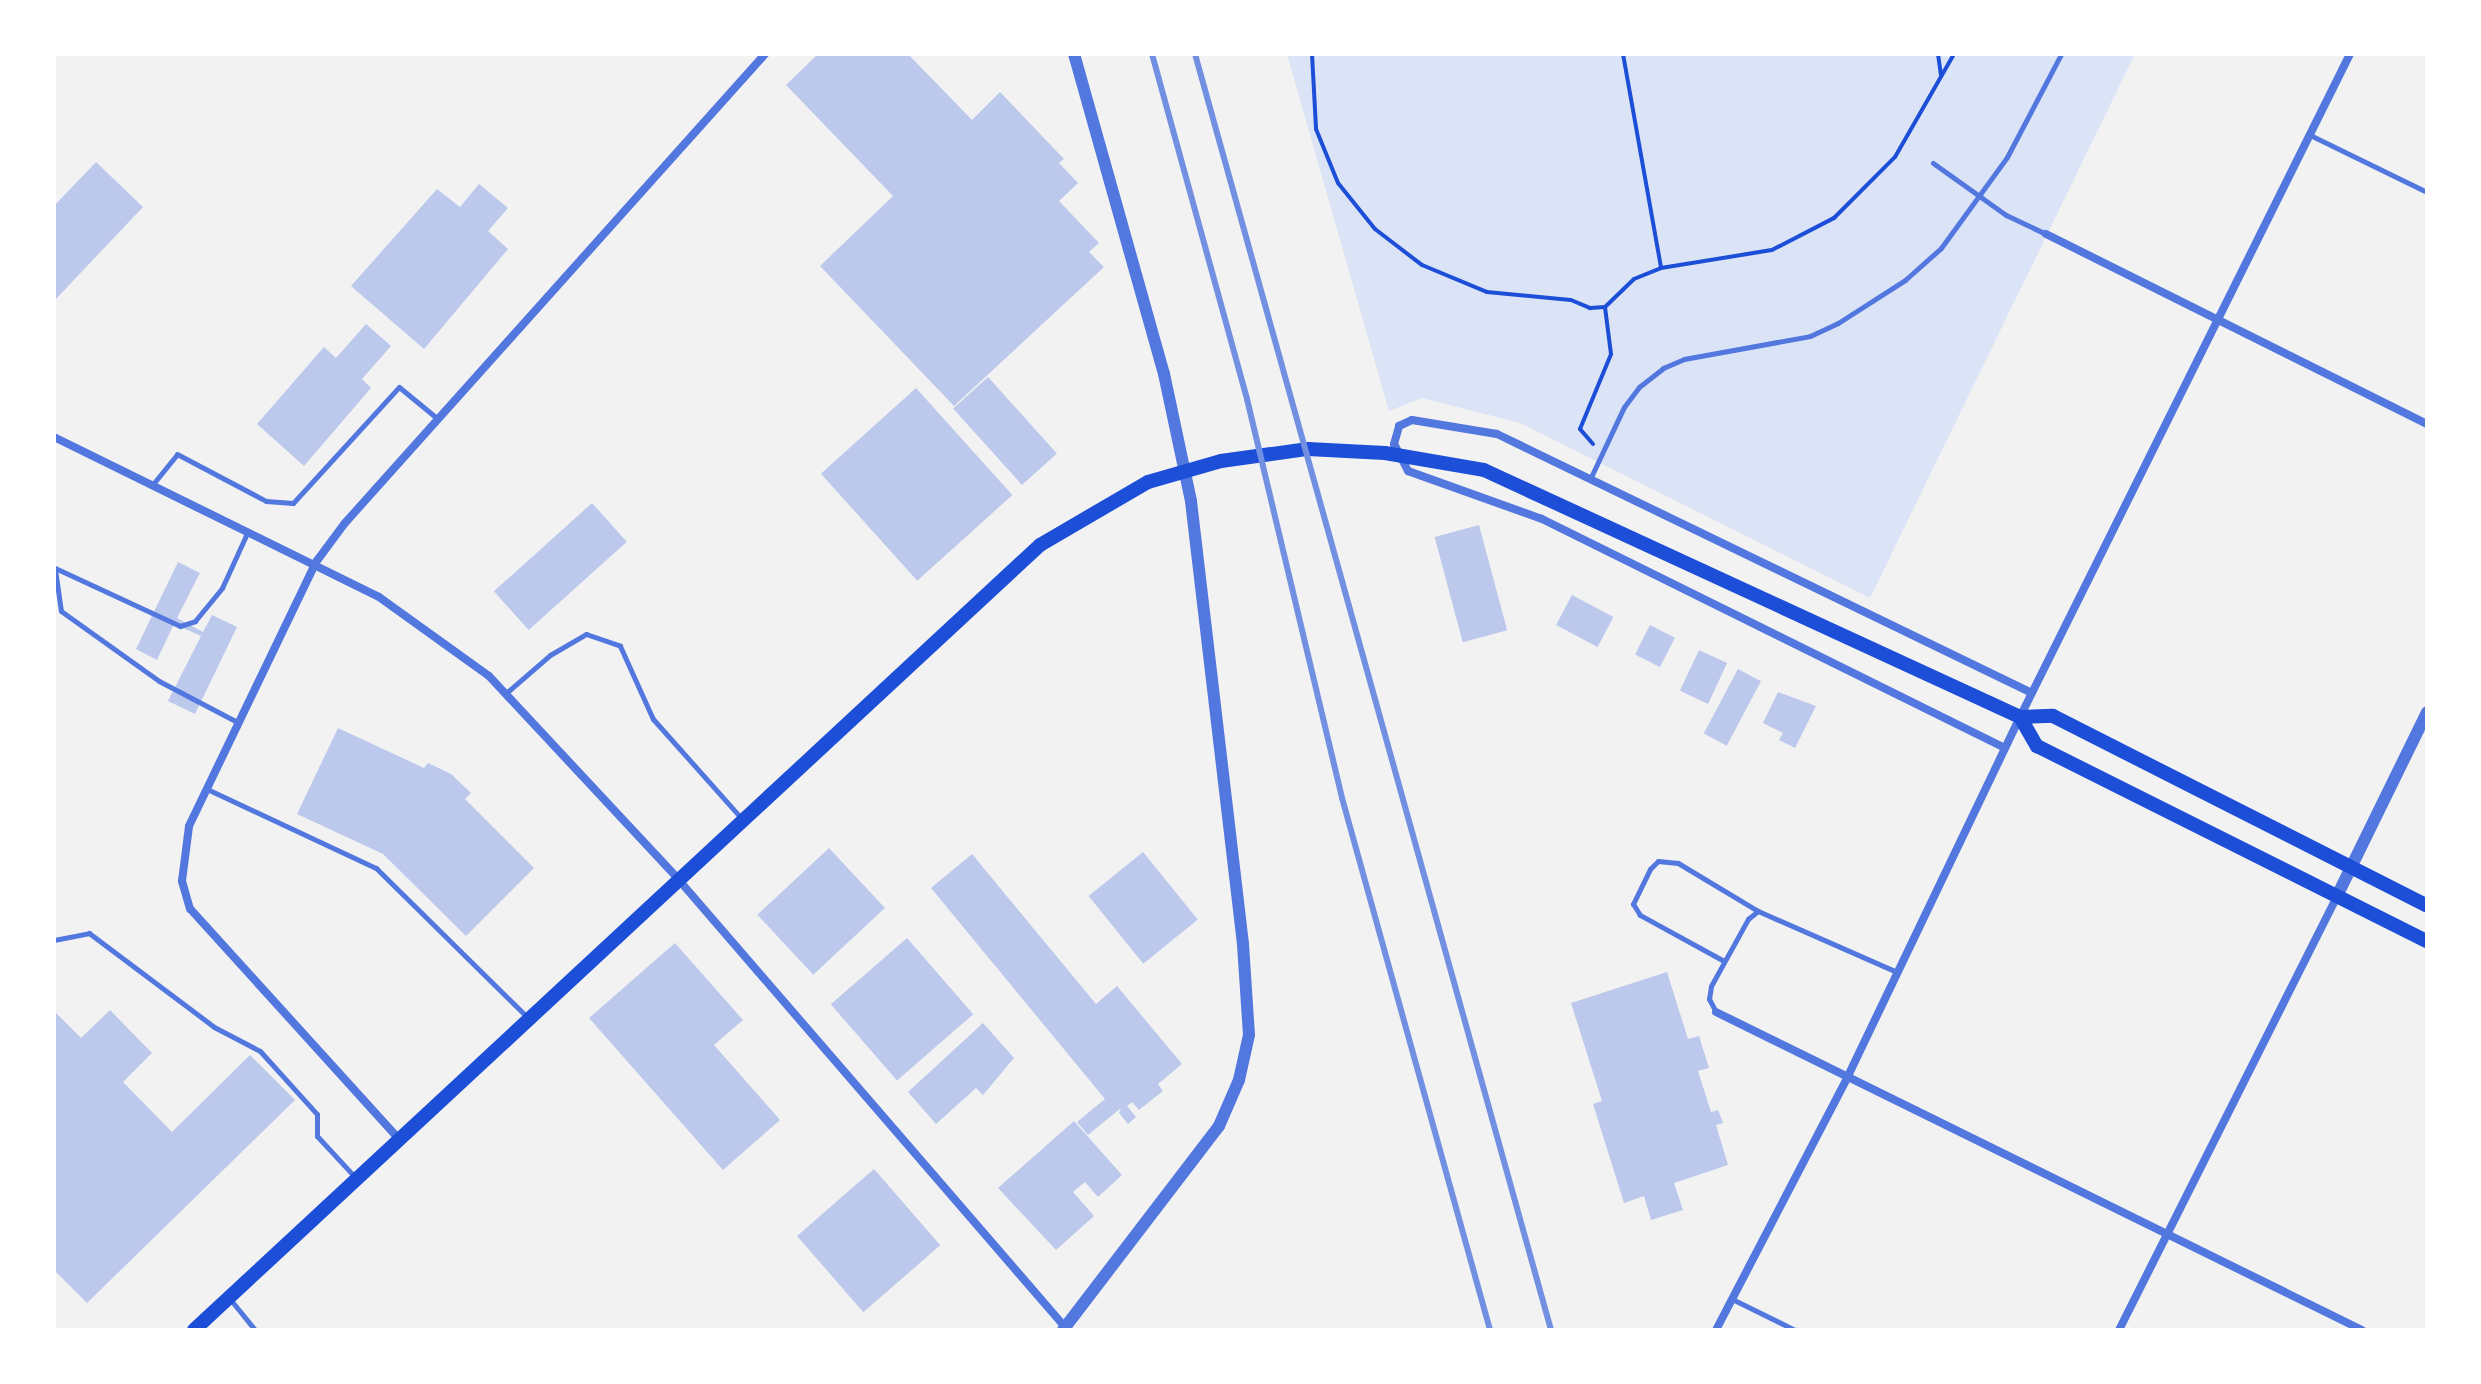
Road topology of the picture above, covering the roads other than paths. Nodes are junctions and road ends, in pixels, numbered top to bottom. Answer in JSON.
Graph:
{"nodes":[{"id":1,"x":765,"y":54,"type":"edge"},
{"id":2,"x":1074,"y":54,"type":"edge"},
{"id":3,"x":2061,"y":54,"type":"edge"},
{"id":4,"x":2350,"y":54,"type":"edge"},
{"id":5,"x":2310,"y":135,"type":"junction"},
{"id":6,"x":1933,"y":163,"type":"dead end"},
{"id":7,"x":2427,"y":192,"type":"edge"},
{"id":8,"x":1982,"y":198,"type":"junction"},
{"id":9,"x":2046,"y":234,"type":"joint"},
{"id":10,"x":2219,"y":318,"type":"junction"},
{"id":11,"x":438,"y":419,"type":"junction"},
{"id":12,"x":2427,"y":424,"type":"edge"},
{"id":13,"x":54,"y":437,"type":"edge"},
{"id":14,"x":1591,"y":477,"type":"junction"},
{"id":15,"x":153,"y":484,"type":"junction"},
{"id":16,"x":248,"y":530,"type":"junction"},
{"id":17,"x":316,"y":562,"type":"junction"},
{"id":18,"x":55,"y":568,"type":"edge"},
{"id":19,"x":506,"y":693,"type":"junction"},
{"id":20,"x":2032,"y":693,"type":"junction"},
{"id":21,"x":2427,"y":712,"type":"edge"},
{"id":22,"x":2020,"y":717,"type":"junction"},
{"id":23,"x":239,"y":723,"type":"junction"},
{"id":24,"x":2005,"y":748,"type":"junction"},
{"id":25,"x":207,"y":789,"type":"junction"},
{"id":26,"x":743,"y":820,"type":"junction"},
{"id":27,"x":2350,"y":868,"type":"junction"},
{"id":28,"x":678,"y":879,"type":"junction"},
{"id":29,"x":2337,"y":896,"type":"junction"},
{"id":30,"x":2427,"y":906,"type":"edge"},
{"id":31,"x":1758,"y":911,"type":"junction"},
{"id":32,"x":54,"y":940,"type":"edge"},
{"id":33,"x":2427,"y":941,"type":"edge"},
{"id":34,"x":1724,"y":961,"type":"junction"},
{"id":35,"x":1898,"y":973,"type":"junction"},
{"id":36,"x":1716,"y":1012,"type":"joint"},
{"id":37,"x":527,"y":1018,"type":"junction"},
{"id":38,"x":1848,"y":1076,"type":"junction"},
{"id":39,"x":398,"y":1138,"type":"junction"},
{"id":40,"x":356,"y":1178,"type":"junction"},
{"id":41,"x":2168,"y":1233,"type":"junction"},
{"id":42,"x":229,"y":1297,"type":"junction"},
{"id":43,"x":1732,"y":1299,"type":"junction"},
{"id":44,"x":1064,"y":1328,"type":"edge"},
{"id":45,"x":194,"y":1330,"type":"edge"},
{"id":46,"x":255,"y":1330,"type":"edge"},
{"id":47,"x":1716,"y":1330,"type":"edge"},
{"id":48,"x":1795,"y":1330,"type":"edge"},
{"id":49,"x":2119,"y":1330,"type":"edge"},
{"id":50,"x":2362,"y":1330,"type":"edge"}],
"edges":[{"from":1,"to":11,"type":"street"},
{"from":2,"to":44,"type":"street"},
{"from":3,"to":8,"type":"lane"},
{"from":4,"to":5,"type":"street"},
{"from":5,"to":7,"type":"lane"},
{"from":5,"to":10,"type":"street"},
{"from":6,"to":8,"type":"lane"},
{"from":8,"to":9,"type":"lane"},
{"from":8,"to":14,"type":"lane"},
{"from":9,"to":10,"type":"street"},
{"from":10,"to":12,"type":"street"},
{"from":10,"to":20,"type":"street"},
{"from":11,"to":15,"type":"lane"},
{"from":11,"to":17,"type":"street"},
{"from":13,"to":15,"type":"street"},
{"from":14,"to":20,"type":"street"},
{"from":14,"to":24,"type":"street"},
{"from":15,"to":16,"type":"street"},
{"from":16,"to":17,"type":"street"},
{"from":16,"to":18,"type":"lane"},
{"from":17,"to":19,"type":"street"},
{"from":17,"to":23,"type":"street"},
{"from":18,"to":23,"type":"lane"},
{"from":19,"to":26,"type":"lane"},
{"from":19,"to":28,"type":"street"},
{"from":20,"to":22,"type":"street"},
{"from":21,"to":27,"type":"street"},
{"from":22,"to":24,"type":"street"},
{"from":22,"to":26,"type":"main road"},
{"from":22,"to":27,"type":"main road"},
{"from":22,"to":29,"type":"main road"},
{"from":23,"to":25,"type":"street"},
{"from":24,"to":35,"type":"street"},
{"from":25,"to":37,"type":"lane"},
{"from":25,"to":39,"type":"street"},
{"from":26,"to":28,"type":"main road"},
{"from":27,"to":29,"type":"street"},
{"from":27,"to":30,"type":"main road"},
{"from":28,"to":37,"type":"main road"},
{"from":28,"to":44,"type":"street"},
{"from":29,"to":33,"type":"main road"},
{"from":29,"to":41,"type":"street"},
{"from":31,"to":34,"type":"lane"},
{"from":31,"to":34,"type":"lane"},
{"from":31,"to":35,"type":"lane"},
{"from":32,"to":40,"type":"lane"},
{"from":34,"to":36,"type":"lane"},
{"from":35,"to":38,"type":"street"},
{"from":36,"to":38,"type":"street"},
{"from":37,"to":39,"type":"main road"},
{"from":38,"to":41,"type":"street"},
{"from":38,"to":43,"type":"street"},
{"from":39,"to":40,"type":"main road"},
{"from":40,"to":42,"type":"main road"},
{"from":41,"to":49,"type":"street"},
{"from":41,"to":50,"type":"street"},
{"from":42,"to":45,"type":"main road"},
{"from":42,"to":46,"type":"lane"},
{"from":43,"to":47,"type":"street"},
{"from":43,"to":48,"type":"lane"}]}
